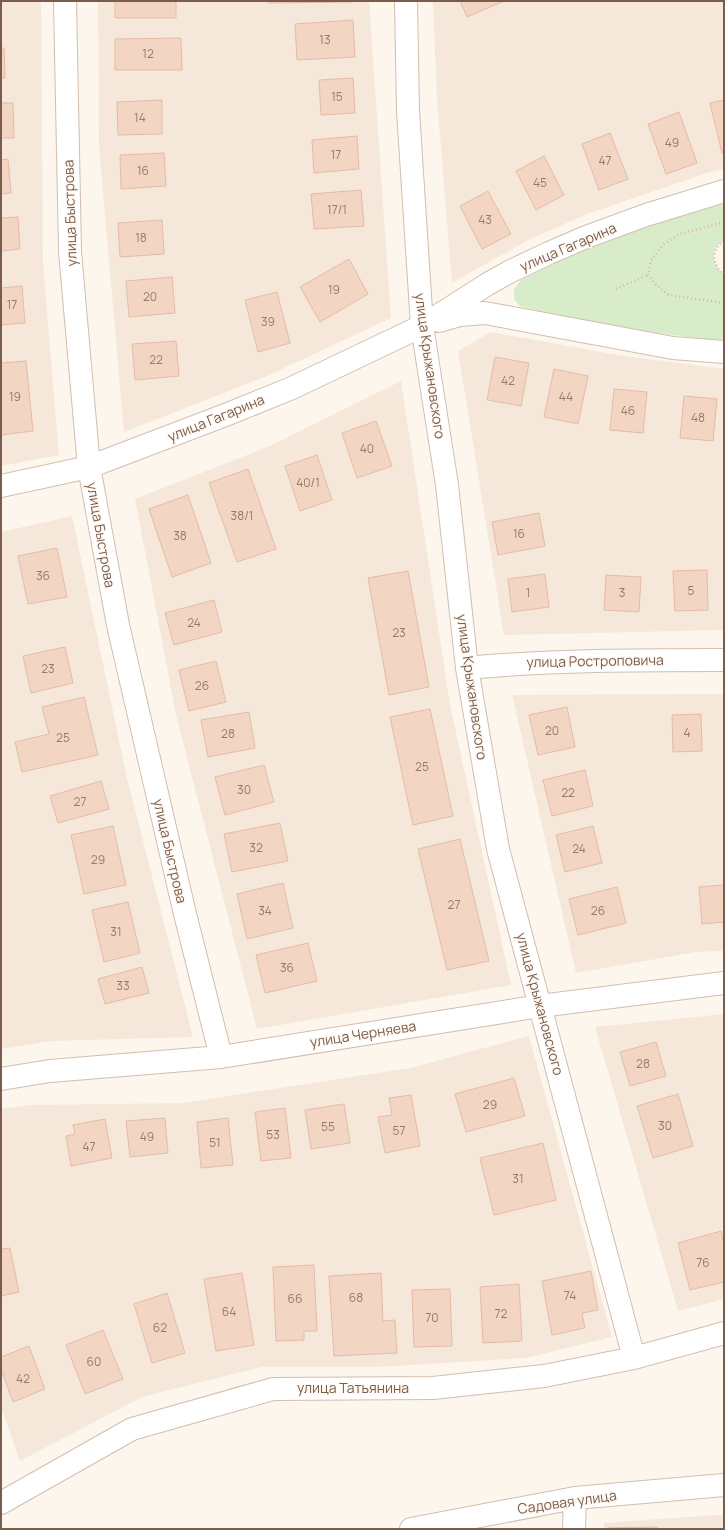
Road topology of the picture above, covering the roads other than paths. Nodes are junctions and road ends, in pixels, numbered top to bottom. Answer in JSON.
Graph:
{"nodes":[{"id":1,"x":65,"y":1,"type":"edge"},
{"id":2,"x":406,"y":1,"type":"edge"},
{"id":3,"x":724,"y":191,"type":"edge"},
{"id":4,"x":422,"y":326,"type":"junction"},
{"id":5,"x":724,"y":352,"type":"edge"},
{"id":6,"x":89,"y":467,"type":"junction"},
{"id":7,"x":1,"y":486,"type":"edge"},
{"id":8,"x":724,"y":660,"type":"edge"},
{"id":9,"x":467,"y":668,"type":"junction"},
{"id":10,"x":724,"y":983,"type":"edge"},
{"id":11,"x":540,"y":1006,"type":"junction"},
{"id":12,"x":221,"y":1057,"type":"junction"},
{"id":13,"x":1,"y":1079,"type":"edge"},
{"id":14,"x":724,"y":1333,"type":"edge"},
{"id":15,"x":634,"y":1358,"type":"junction"},
{"id":16,"x":724,"y":1485,"type":"edge"},
{"id":17,"x":575,"y":1498,"type":"junction"},
{"id":18,"x":1,"y":1503,"type":"edge"},
{"id":19,"x":411,"y":1529,"type":"edge"},
{"id":20,"x":574,"y":1529,"type":"edge"}],
"edges":[{"from":1,"to":6,"type":"street","name":"улица Быстрова"},
{"from":2,"to":4,"type":"street","name":"улица Крыжановского"},
{"from":3,"to":4,"type":"street","name":"улица Гагарина"},
{"from":4,"to":5,"type":"street","name":"улица Гагарина"},
{"from":4,"to":6,"type":"street","name":"улица Гагарина"},
{"from":4,"to":9,"type":"street","name":"улица Крыжановского"},
{"from":6,"to":7,"type":"street","name":"улица Гагарина"},
{"from":6,"to":12,"type":"street","name":"улица Быстрова"},
{"from":8,"to":9,"type":"street","name":"улица Ростроповича"},
{"from":9,"to":11,"type":"street","name":"улица Крыжановского"},
{"from":10,"to":11,"type":"street","name":"улица Черняева"},
{"from":11,"to":12,"type":"street","name":"улица Черняева"},
{"from":11,"to":15,"type":"street","name":"улица Крыжановского"},
{"from":12,"to":13,"type":"street","name":"улица Черняева"},
{"from":14,"to":15,"type":"street","name":"улица Татьянина"},
{"from":15,"to":18,"type":"street","name":"улица Татьянина"},
{"from":16,"to":17,"type":"street","name":"Садовая улица"},
{"from":17,"to":19,"type":"street","name":"Садовая улица"},
{"from":17,"to":20,"type":"street"}]}
